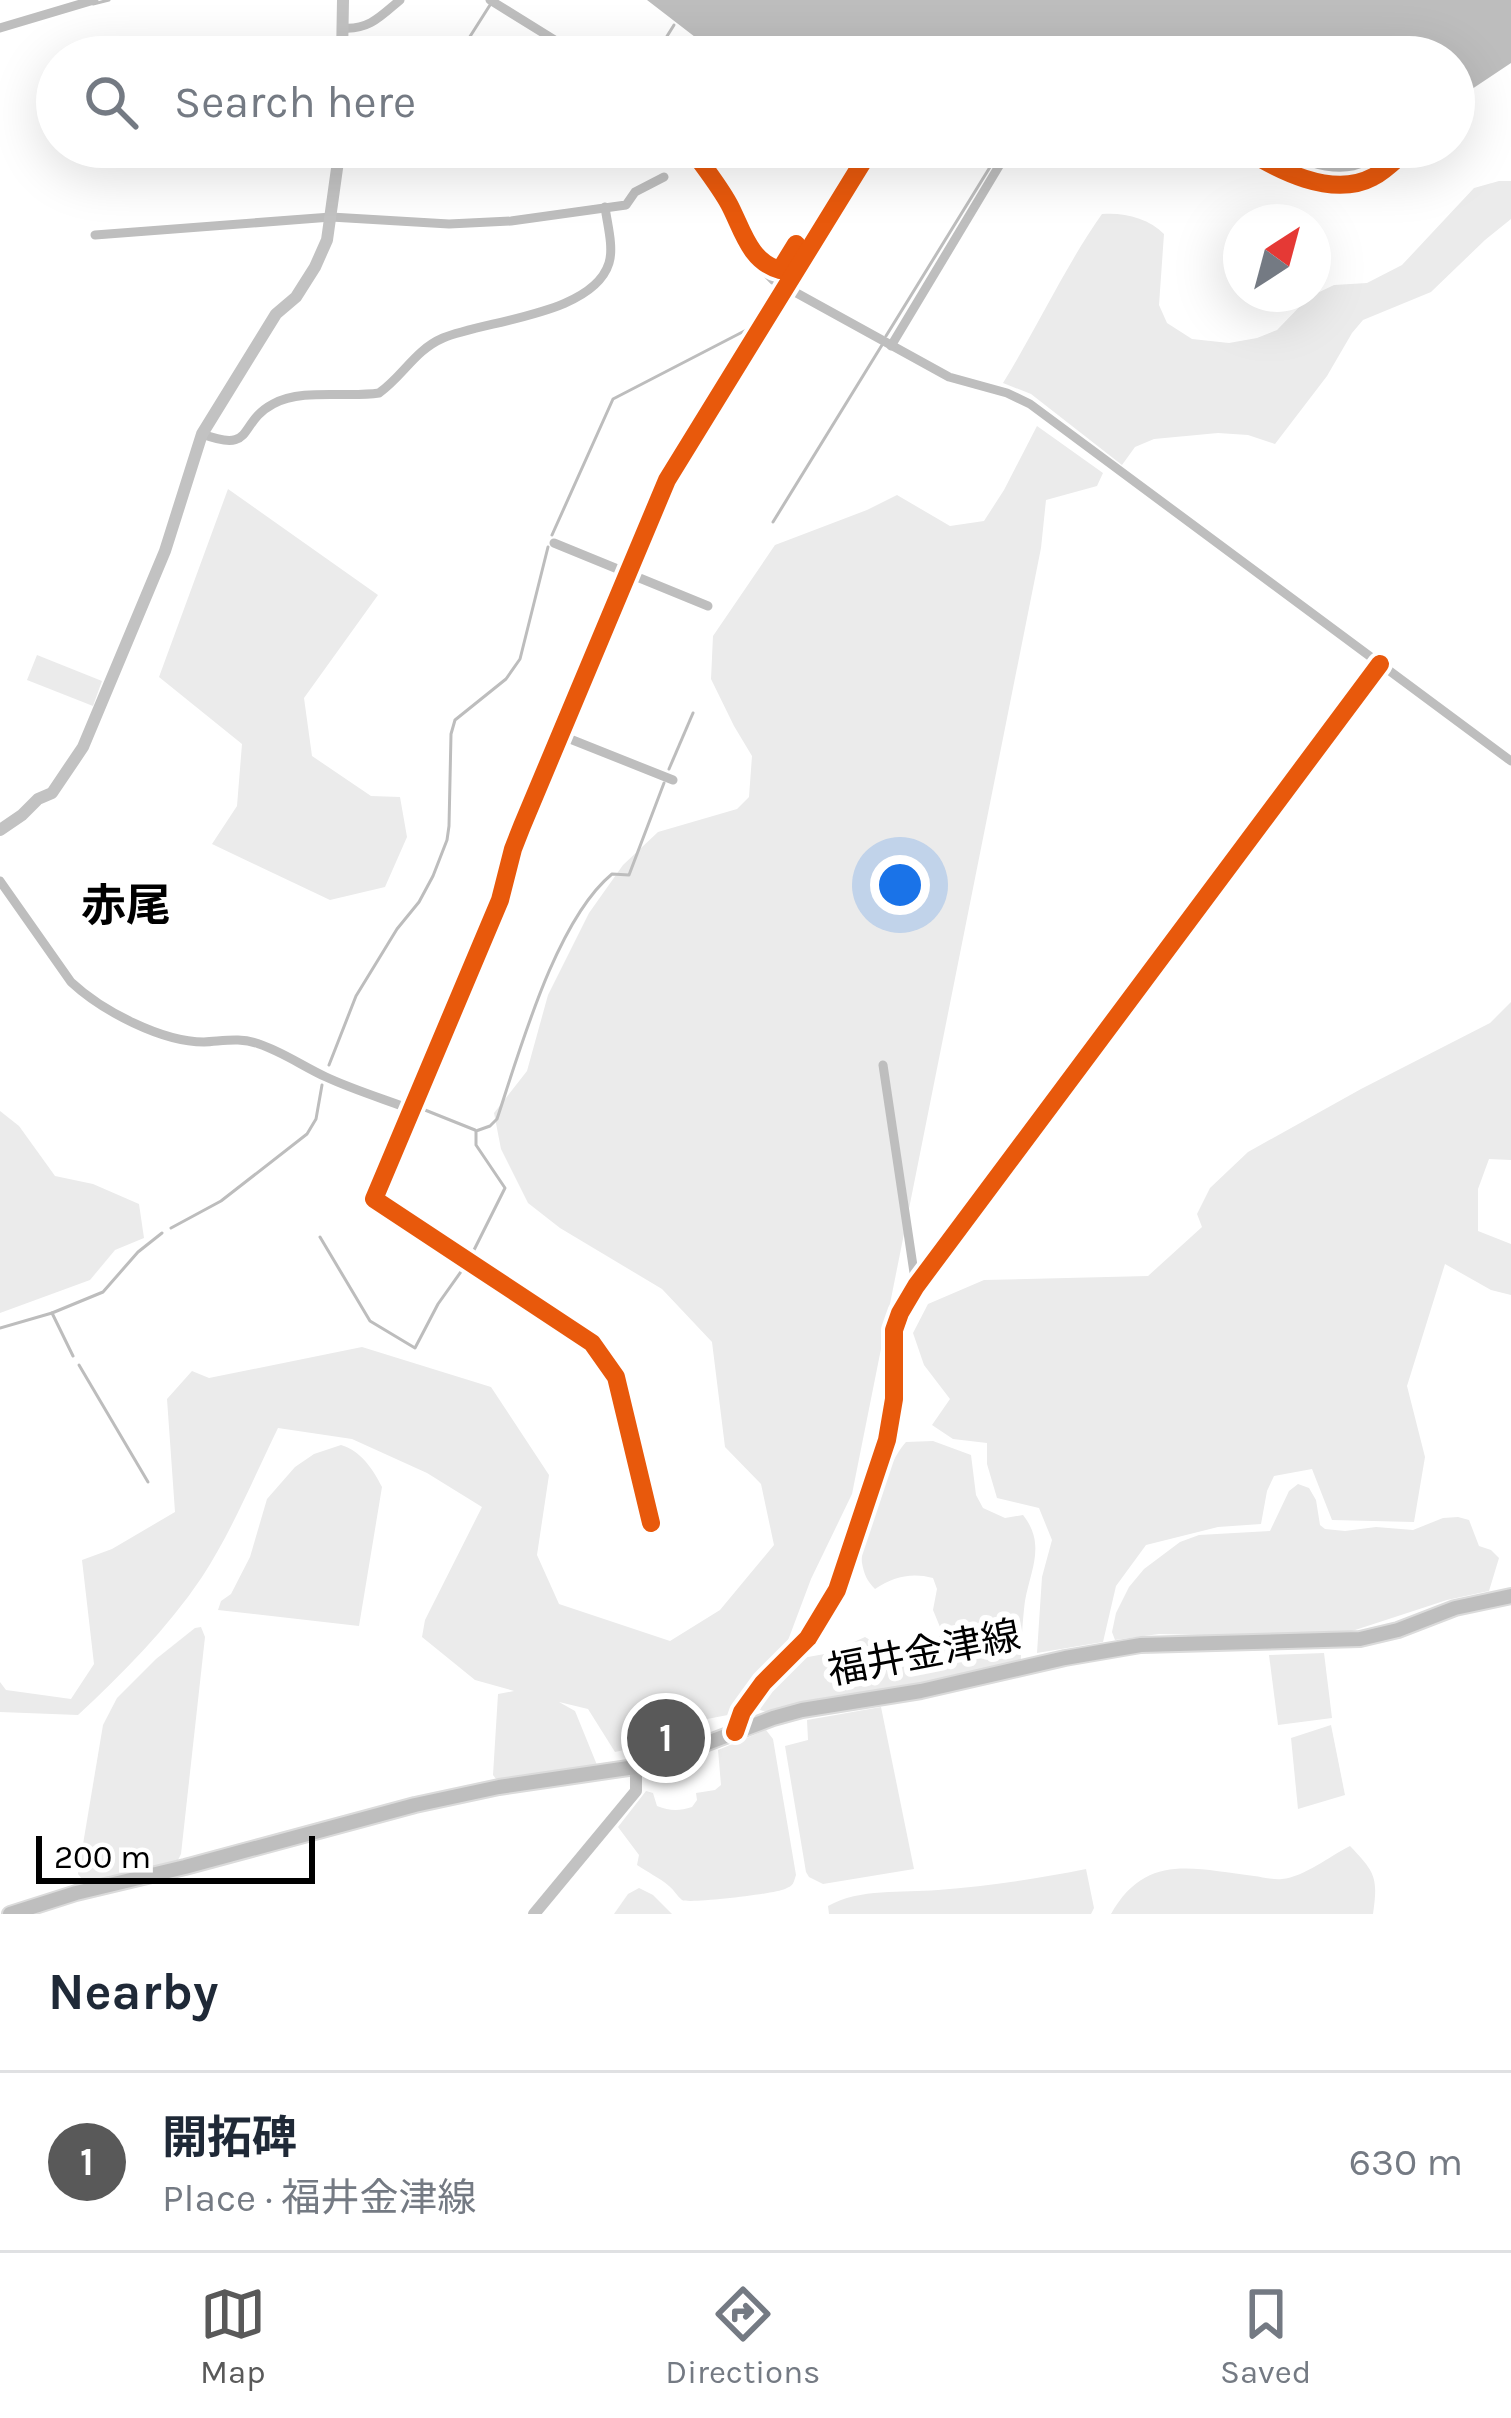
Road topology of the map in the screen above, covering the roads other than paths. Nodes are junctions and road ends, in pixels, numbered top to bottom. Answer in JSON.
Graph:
{"nodes":[{"id":1,"x":94,"y":0,"type":"edge"},
{"id":2,"x":343,"y":0,"type":"edge"},
{"id":3,"x":400,"y":0,"type":"edge"},
{"id":4,"x":490,"y":0,"type":"edge"},
{"id":5,"x":0,"y":28,"type":"edge"},
{"id":6,"x":344,"y":28,"type":"junction"},
{"id":7,"x":343,"y":36,"type":"edge"},
{"id":8,"x":548,"y":36,"type":"edge"},
{"id":9,"x":337,"y":168,"type":"edge"},
{"id":10,"x":698,"y":168,"type":"edge"},
{"id":11,"x":862,"y":168,"type":"edge"},
{"id":12,"x":999,"y":168,"type":"edge"},
{"id":13,"x":664,"y":177,"type":"dead end"},
{"id":14,"x":605,"y":207,"type":"junction"},
{"id":15,"x":331,"y":217,"type":"junction"},
{"id":16,"x":95,"y":235,"type":"dead end"},
{"id":17,"x":786,"y":287,"type":"junction"},
{"id":18,"x":891,"y":346,"type":"junction"},
{"id":19,"x":202,"y":434,"type":"junction"},
{"id":20,"x":554,"y":543,"type":"dead end"},
{"id":21,"x":628,"y":571,"type":"junction"},
{"id":22,"x":709,"y":606,"type":"dead end"},
{"id":23,"x":1380,"y":664,"type":"junction"},
{"id":24,"x":560,"y":735,"type":"junction"},
{"id":25,"x":1511,"y":761,"type":"edge"},
{"id":26,"x":673,"y":779,"type":"dead end"},
{"id":27,"x":0,"y":830,"type":"edge"},
{"id":28,"x":0,"y":880,"type":"edge"},
{"id":29,"x":883,"y":1065,"type":"dead end"},
{"id":30,"x":413,"y":1110,"type":"junction"},
{"id":31,"x":916,"y":1286,"type":"junction"},
{"id":32,"x":651,"y":1523,"type":"dead end"},
{"id":33,"x":1511,"y":1595,"type":"edge"},
{"id":34,"x":735,"y":1732,"type":"junction"},
{"id":35,"x":636,"y":1768,"type":"junction"},
{"id":36,"x":10,"y":1914,"type":"edge"},
{"id":37,"x":534,"y":1914,"type":"edge"}],
"edges":[{"from":1,"to":5,"type":"street"},
{"from":2,"to":6,"type":"street"},
{"from":3,"to":6,"type":"street"},
{"from":4,"to":8,"type":"street"},
{"from":6,"to":7,"type":"street"},
{"from":9,"to":15,"type":"street"},
{"from":10,"to":17,"type":"street"},
{"from":11,"to":17,"type":"street"},
{"from":12,"to":18,"type":"street"},
{"from":13,"to":14,"type":"street"},
{"from":14,"to":15,"type":"street"},
{"from":14,"to":19,"type":"street"},
{"from":15,"to":16,"type":"street"},
{"from":15,"to":19,"type":"street"},
{"from":17,"to":18,"type":"street"},
{"from":17,"to":21,"type":"street"},
{"from":18,"to":23,"type":"street"},
{"from":19,"to":27,"type":"street"},
{"from":20,"to":21,"type":"street"},
{"from":21,"to":22,"type":"street"},
{"from":21,"to":24,"type":"street"},
{"from":23,"to":25,"type":"street"},
{"from":23,"to":31,"type":"street"},
{"from":24,"to":26,"type":"street"},
{"from":24,"to":30,"type":"street"},
{"from":28,"to":30,"type":"street"},
{"from":29,"to":31,"type":"street"},
{"from":30,"to":32,"type":"street"},
{"from":31,"to":34,"type":"street"},
{"from":33,"to":34,"type":"main road","name":"福井金津線"},
{"from":34,"to":35,"type":"main road","name":"福井金津線"},
{"from":35,"to":36,"type":"main road","name":"福井金津線"},
{"from":35,"to":37,"type":"street"}]}
